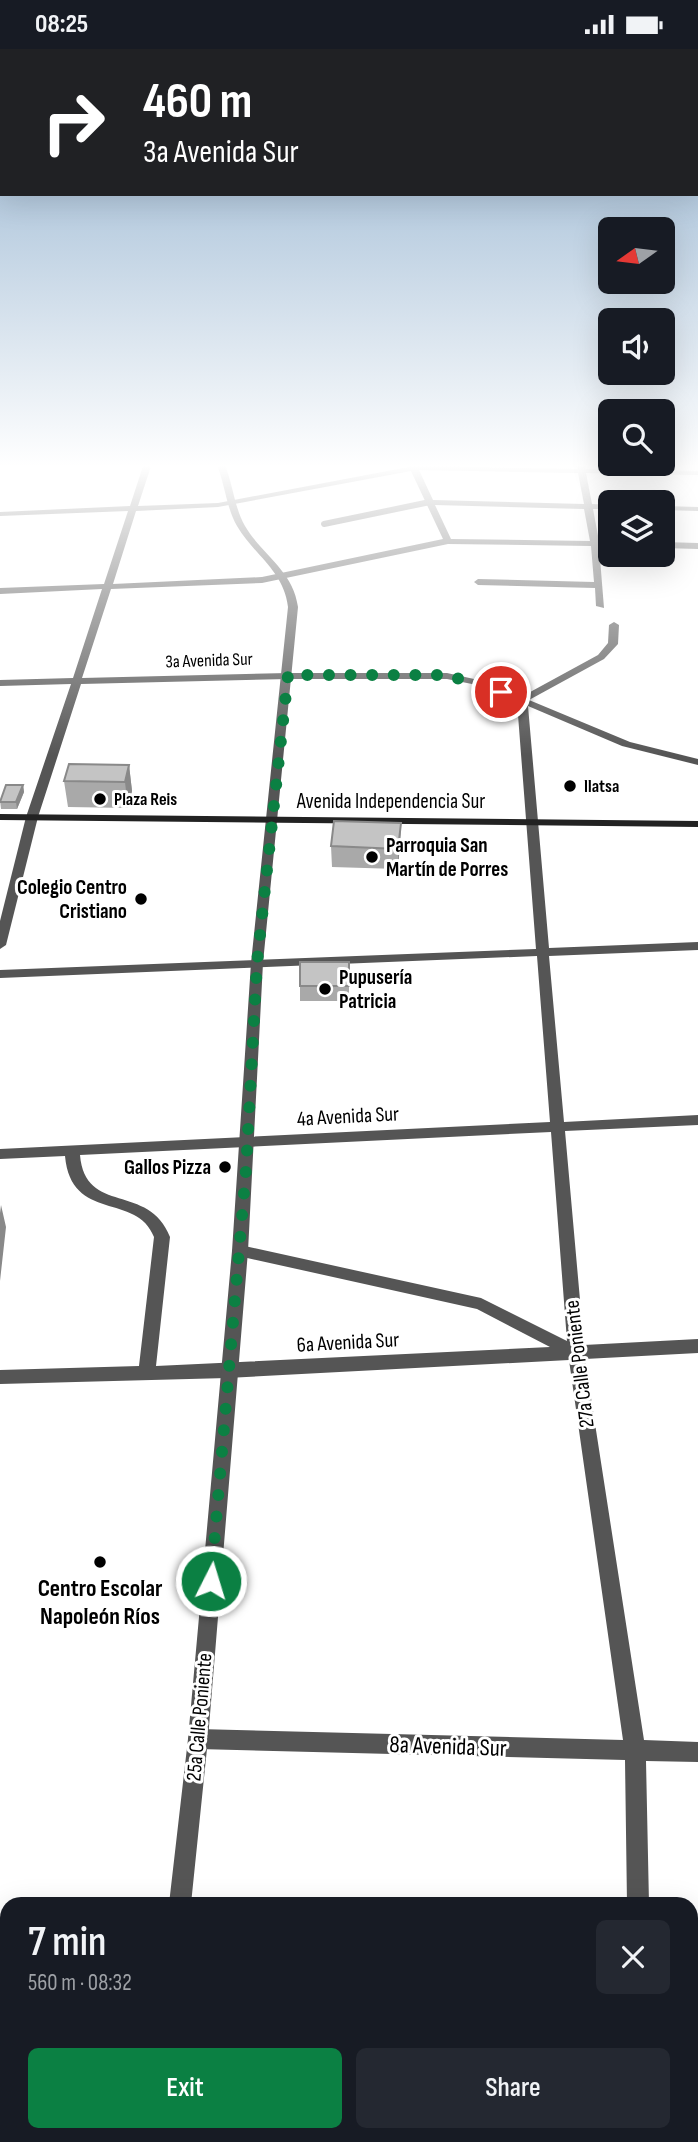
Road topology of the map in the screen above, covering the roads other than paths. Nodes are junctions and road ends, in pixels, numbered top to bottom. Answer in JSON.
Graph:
{"nodes":[{"id":1,"x":116,"y":561,"type":"edge"},
{"id":2,"x":270,"y":561,"type":"edge"},
{"id":3,"x":356,"y":561,"type":"edge"},
{"id":4,"x":597,"y":561,"type":"edge"},
{"id":5,"x":283,"y":576,"type":"junction"},
{"id":6,"x":478,"y":582,"type":"dead end"},
{"id":7,"x":599,"y":585,"type":"junction"},
{"id":8,"x":107,"y":587,"type":"junction"},
{"id":9,"x":0,"y":591,"type":"edge"},
{"id":10,"x":601,"y":606,"type":"dead end"},
{"id":11,"x":614,"y":625,"type":"dead end"},
{"id":12,"x":288,"y":675,"type":"junction"},
{"id":13,"x":76,"y":681,"type":"junction"},
{"id":14,"x":0,"y":683,"type":"edge"},
{"id":15,"x":522,"y":700,"type":"junction"},
{"id":16,"x":698,"y":762,"type":"edge"},
{"id":17,"x":0,"y":817,"type":"edge"},
{"id":18,"x":32,"y":817,"type":"junction"},
{"id":19,"x":274,"y":820,"type":"junction"},
{"id":20,"x":530,"y":821,"type":"junction"},
{"id":21,"x":698,"y":824,"type":"edge"},
{"id":22,"x":0,"y":945,"type":"edge"},
{"id":23,"x":698,"y":946,"type":"edge"},
{"id":24,"x":542,"y":952,"type":"junction"},
{"id":25,"x":257,"y":963,"type":"junction"},
{"id":26,"x":0,"y":974,"type":"edge"},
{"id":27,"x":698,"y":1120,"type":"edge"},
{"id":28,"x":556,"y":1126,"type":"junction"},
{"id":29,"x":248,"y":1142,"type":"junction"},
{"id":30,"x":72,"y":1150,"type":"junction"},
{"id":31,"x":0,"y":1154,"type":"edge"},
{"id":32,"x":240,"y":1251,"type":"junction"},
{"id":33,"x":698,"y":1346,"type":"edge"},
{"id":34,"x":576,"y":1353,"type":"junction"},
{"id":35,"x":228,"y":1371,"type":"junction"},
{"id":36,"x":147,"y":1373,"type":"junction"},
{"id":37,"x":0,"y":1377,"type":"edge"},
{"id":38,"x":198,"y":1739,"type":"junction"},
{"id":39,"x":635,"y":1752,"type":"junction"},
{"id":40,"x":698,"y":1752,"type":"edge"},
{"id":41,"x":181,"y":1897,"type":"edge"},
{"id":42,"x":638,"y":1897,"type":"edge"}],
"edges":[{"from":1,"to":8,"type":"street"},
{"from":2,"to":5,"type":"street","name":"25a Calle Poniente"},
{"from":3,"to":5,"type":"street"},
{"from":4,"to":7,"type":"street"},
{"from":5,"to":8,"type":"street"},
{"from":5,"to":12,"type":"street","name":"25a Calle Poniente"},
{"from":6,"to":7,"type":"street"},
{"from":7,"to":10,"type":"street"},
{"from":8,"to":9,"type":"street"},
{"from":8,"to":13,"type":"street"},
{"from":11,"to":15,"type":"street"},
{"from":12,"to":13,"type":"street","name":"3a Avenida Sur"},
{"from":12,"to":15,"type":"street","name":"3a Avenida Sur"},
{"from":12,"to":19,"type":"street","name":"25a Calle Poniente"},
{"from":13,"to":14,"type":"street","name":"3a Avenida Sur"},
{"from":13,"to":18,"type":"street"},
{"from":15,"to":16,"type":"street","name":"3a Avenida Sur"},
{"from":15,"to":20,"type":"street","name":"27a Calle Poniente"},
{"from":17,"to":18,"type":"main road","name":"Avenida Independencia Sur"},
{"from":18,"to":19,"type":"main road","name":"Avenida Independencia Sur"},
{"from":18,"to":22,"type":"street"},
{"from":19,"to":20,"type":"main road","name":"Avenida Independencia Sur"},
{"from":19,"to":25,"type":"street","name":"25a Calle Poniente"},
{"from":20,"to":21,"type":"main road","name":"Avenida Independencia Sur"},
{"from":20,"to":24,"type":"street","name":"27a Calle Poniente"},
{"from":23,"to":24,"type":"street"},
{"from":24,"to":25,"type":"street"},
{"from":24,"to":28,"type":"street","name":"27a Calle Poniente"},
{"from":25,"to":26,"type":"street"},
{"from":25,"to":29,"type":"street","name":"25a Calle Poniente"},
{"from":27,"to":28,"type":"street","name":"4a Avenida Sur"},
{"from":28,"to":29,"type":"street","name":"4a Avenida Sur"},
{"from":28,"to":34,"type":"street","name":"27a Calle Poniente"},
{"from":29,"to":30,"type":"street","name":"4a Avenida Sur"},
{"from":29,"to":32,"type":"street","name":"25a Calle Poniente"},
{"from":30,"to":31,"type":"street","name":"4a Avenida Sur"},
{"from":30,"to":36,"type":"street"},
{"from":32,"to":34,"type":"street"},
{"from":32,"to":35,"type":"street","name":"25a Calle Poniente"},
{"from":33,"to":34,"type":"street","name":"6a Avenida Sur"},
{"from":34,"to":35,"type":"street","name":"6a Avenida Sur"},
{"from":34,"to":39,"type":"street","name":"27a Calle Poniente"},
{"from":35,"to":36,"type":"street","name":"6a Avenida Sur"},
{"from":35,"to":38,"type":"street","name":"25a Calle Poniente"},
{"from":36,"to":37,"type":"street","name":"6a Avenida Sur"},
{"from":38,"to":39,"type":"street","name":"8a Avenida Sur"},
{"from":38,"to":41,"type":"street","name":"25a Calle Poniente"},
{"from":39,"to":40,"type":"street","name":"8a Avenida Sur"},
{"from":39,"to":42,"type":"street","name":"27a Calle Poniente"}]}
